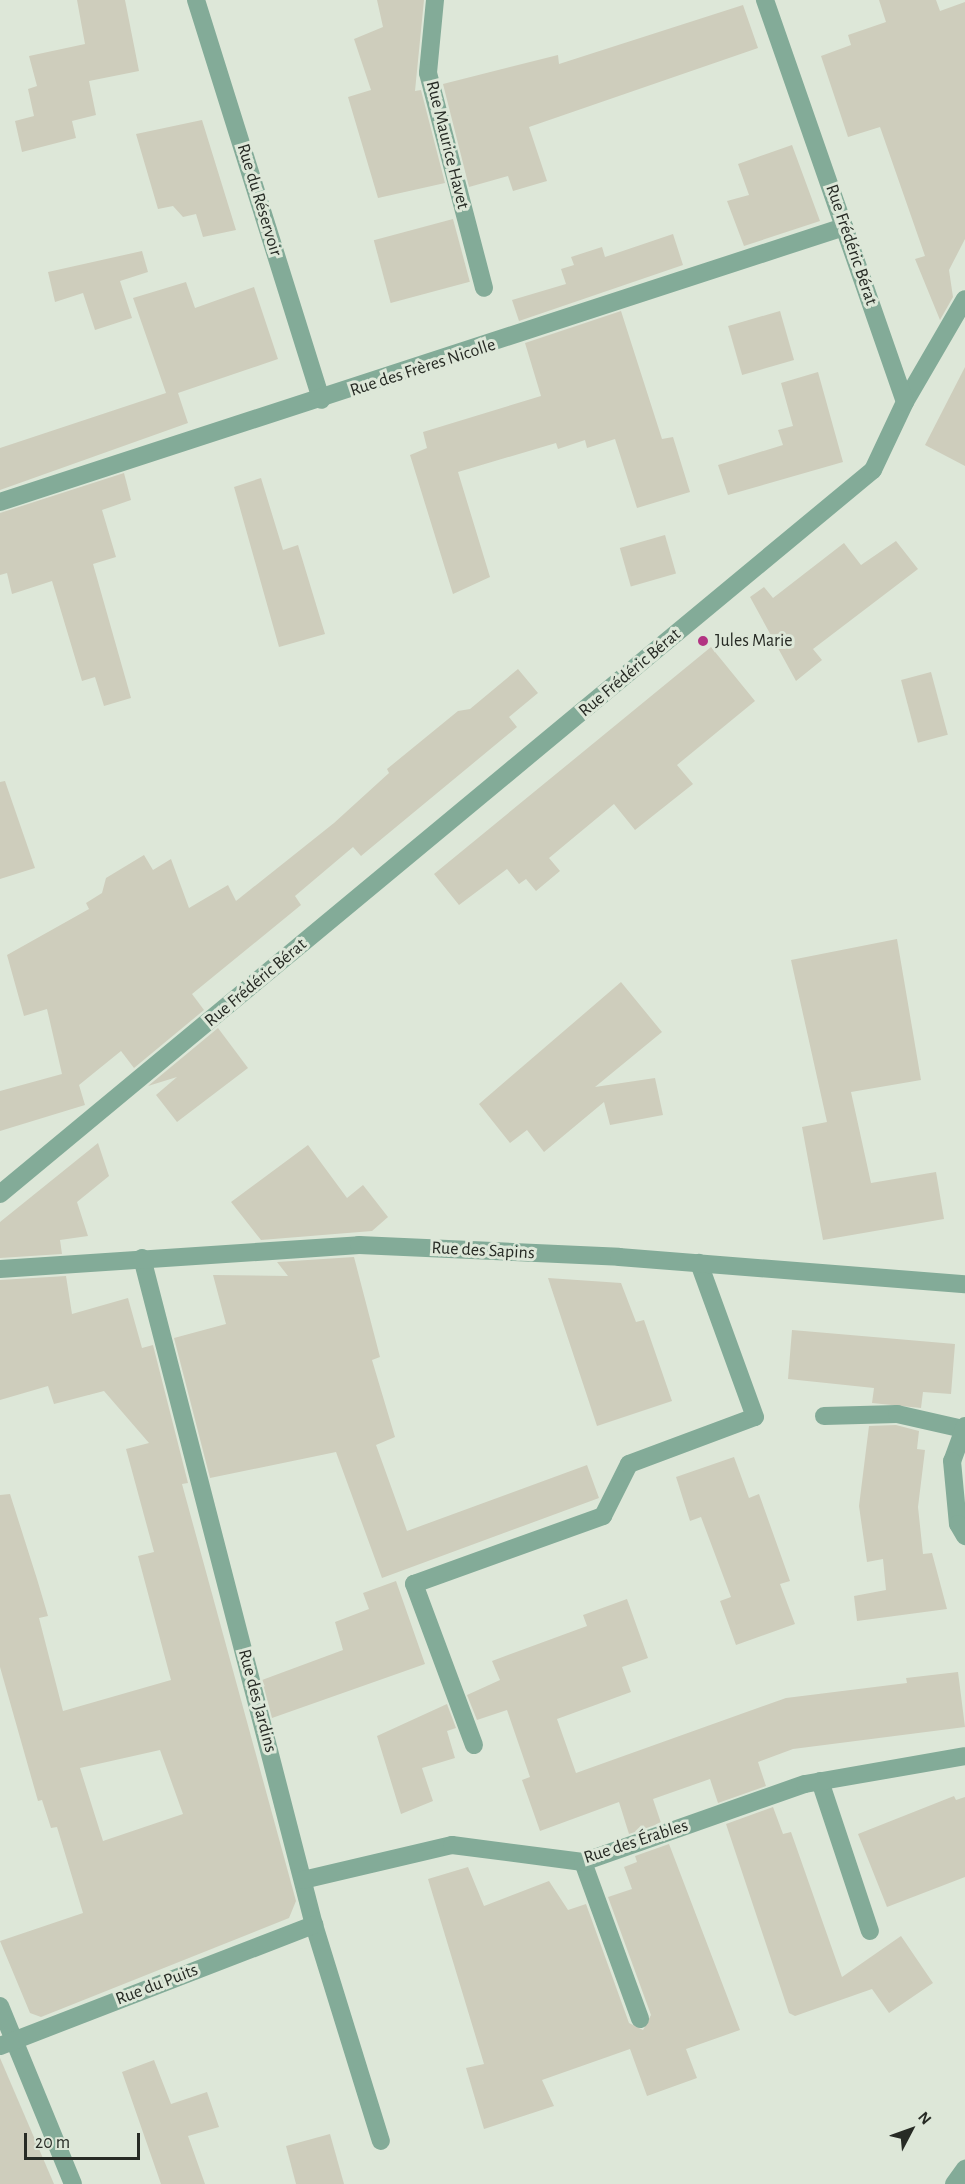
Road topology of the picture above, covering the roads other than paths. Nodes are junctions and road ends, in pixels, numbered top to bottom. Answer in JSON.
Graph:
{"nodes":[{"id":1,"x":196,"y":0,"type":"edge"},
{"id":2,"x":435,"y":0,"type":"edge"},
{"id":3,"x":765,"y":0,"type":"edge"},
{"id":4,"x":844,"y":227,"type":"junction"},
{"id":5,"x":484,"y":288,"type":"dead end"},
{"id":6,"x":965,"y":299,"type":"edge"},
{"id":7,"x":321,"y":400,"type":"junction"},
{"id":8,"x":905,"y":402,"type":"junction"},
{"id":9,"x":0,"y":502,"type":"edge"},
{"id":10,"x":0,"y":1194,"type":"edge"},
{"id":11,"x":142,"y":1258,"type":"junction"},
{"id":12,"x":699,"y":1263,"type":"junction"},
{"id":13,"x":0,"y":1269,"type":"edge"},
{"id":14,"x":965,"y":1284,"type":"edge"},
{"id":15,"x":824,"y":1416,"type":"dead end"},
{"id":16,"x":964,"y":1428,"type":"edge"},
{"id":17,"x":965,"y":1536,"type":"edge"},
{"id":18,"x":474,"y":1745,"type":"dead end"},
{"id":19,"x":965,"y":1756,"type":"edge"},
{"id":20,"x":820,"y":1781,"type":"junction"},
{"id":21,"x":583,"y":1862,"type":"junction"},
{"id":22,"x":303,"y":1880,"type":"junction"},
{"id":23,"x":314,"y":1925,"type":"junction"},
{"id":24,"x":870,"y":1931,"type":"dead end"},
{"id":25,"x":0,"y":2006,"type":"edge"},
{"id":26,"x":640,"y":2019,"type":"dead end"},
{"id":27,"x":7,"y":2042,"type":"edge"},
{"id":28,"x":381,"y":2141,"type":"dead end"},
{"id":29,"x":965,"y":2169,"type":"edge"},
{"id":30,"x":73,"y":2184,"type":"edge"},
{"id":31,"x":954,"y":2184,"type":"edge"}],
"edges":[{"from":1,"to":7,"type":"street","name":"Rue du Réservoir"},
{"from":2,"to":5,"type":"street","name":"Rue Maurice Havet"},
{"from":3,"to":4,"type":"street","name":"Rue Frédéric Bérat"},
{"from":4,"to":7,"type":"street","name":"Rue des Frères Nicolle"},
{"from":4,"to":8,"type":"street","name":"Rue Frédéric Bérat"},
{"from":6,"to":8,"type":"street"},
{"from":7,"to":9,"type":"street","name":"Rue des Frères Nicolle"},
{"from":8,"to":10,"type":"street","name":"Rue Frédéric Bérat"},
{"from":11,"to":12,"type":"street","name":"Rue des Sapins"},
{"from":11,"to":13,"type":"street","name":"Rue des Sapins"},
{"from":11,"to":22,"type":"street","name":"Rue des Jardins"},
{"from":12,"to":14,"type":"street","name":"Rue des Sapins"},
{"from":12,"to":18,"type":"street"},
{"from":15,"to":16,"type":"street"},
{"from":16,"to":17,"type":"street"},
{"from":19,"to":20,"type":"street","name":"Rue des Érables"},
{"from":20,"to":21,"type":"street","name":"Rue des Érables"},
{"from":20,"to":24,"type":"street"},
{"from":21,"to":22,"type":"street","name":"Rue des Érables"},
{"from":21,"to":26,"type":"street"},
{"from":22,"to":23,"type":"street","name":"Rue des Jardins"},
{"from":23,"to":27,"type":"street","name":"Rue du Puits"},
{"from":23,"to":28,"type":"street","name":"Rue des Jardins"},
{"from":25,"to":27,"type":"street"},
{"from":27,"to":30,"type":"street"},
{"from":29,"to":31,"type":"street"}]}
